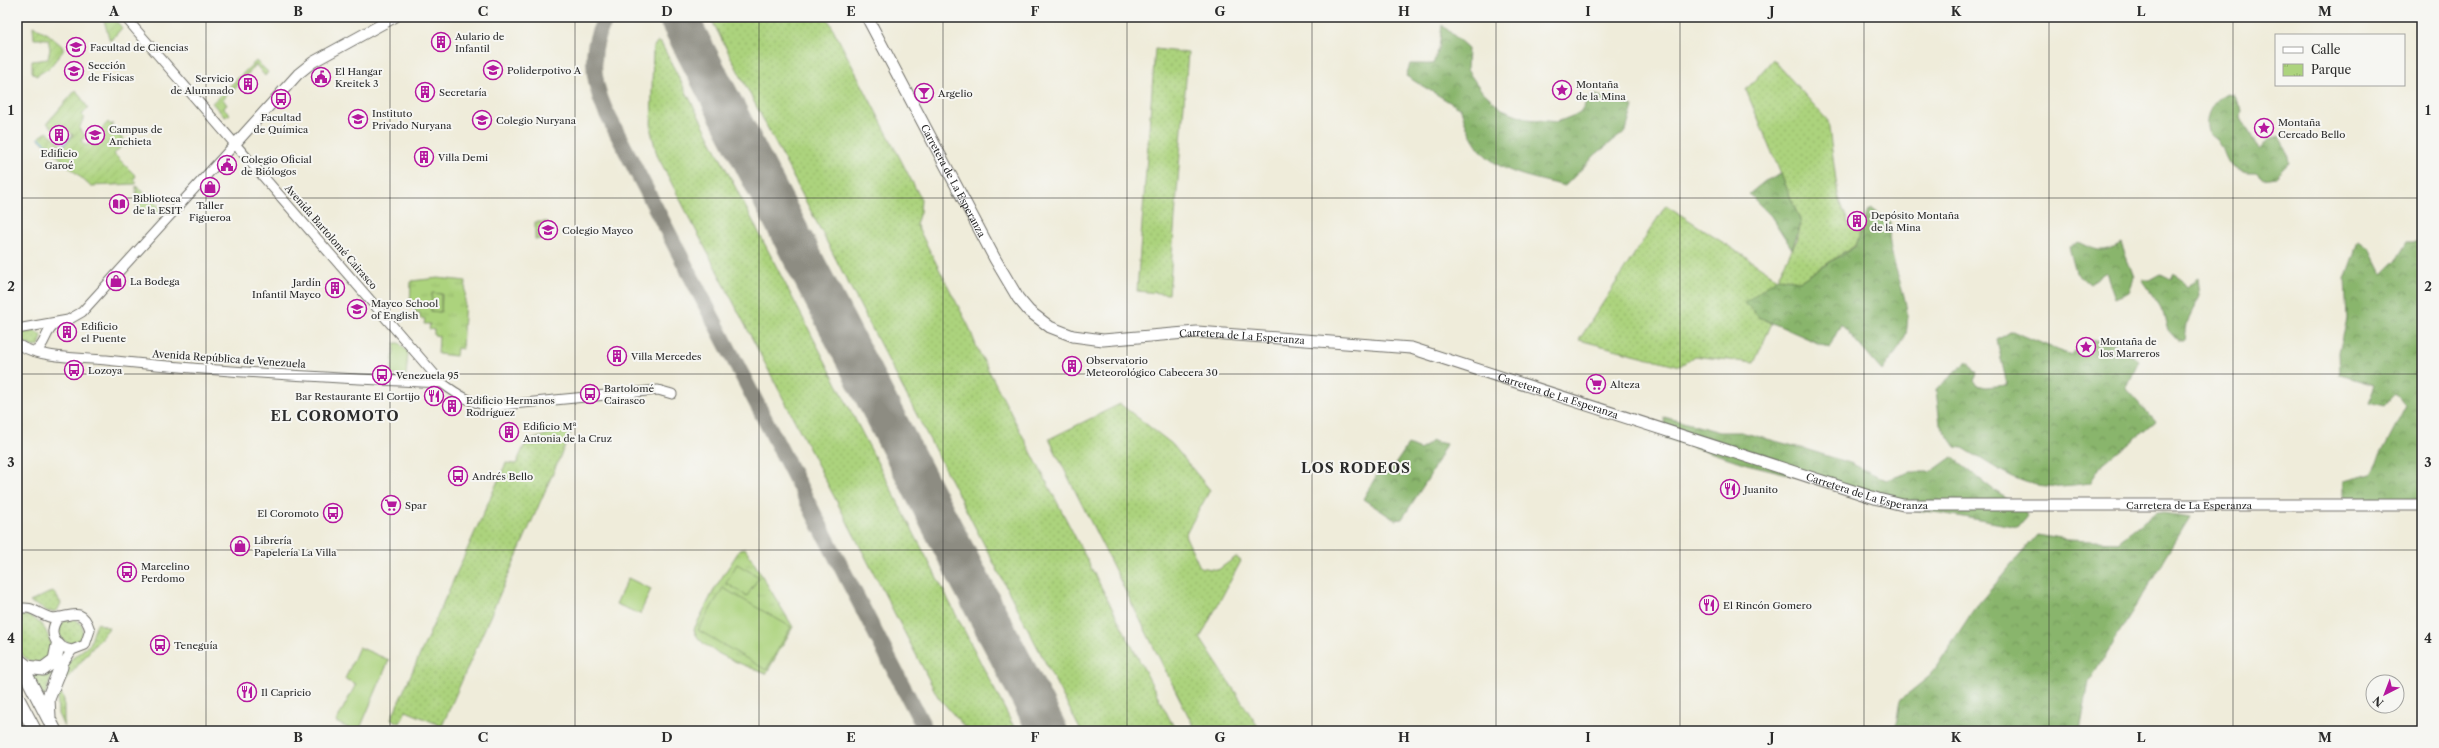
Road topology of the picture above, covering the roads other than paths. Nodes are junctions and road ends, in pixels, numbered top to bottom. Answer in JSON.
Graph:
{"nodes":[{"id":1,"x":125,"y":17,"type":"edge"},
{"id":2,"x":395,"y":17,"type":"edge"},
{"id":3,"x":866,"y":17,"type":"edge"},
{"id":4,"x":235,"y":144,"type":"junction"},
{"id":5,"x":60,"y":321,"type":"junction"},
{"id":6,"x":32,"y":326,"type":"junction"},
{"id":7,"x":17,"y":329,"type":"edge"},
{"id":8,"x":45,"y":338,"type":"junction"},
{"id":9,"x":17,"y":344,"type":"edge"},
{"id":10,"x":36,"y":351,"type":"junction"},
{"id":11,"x":54,"y":354,"type":"junction"},
{"id":12,"x":442,"y":382,"type":"junction"},
{"id":13,"x":672,"y":394,"type":"dead end"},
{"id":14,"x":2422,"y":505,"type":"edge"},
{"id":15,"x":19,"y":610,"type":"edge"},
{"id":16,"x":59,"y":617,"type":"junction"},
{"id":17,"x":52,"y":629,"type":"junction"},
{"id":18,"x":58,"y":645,"type":"junction"},
{"id":19,"x":72,"y":650,"type":"junction"},
{"id":20,"x":18,"y":658,"type":"edge"},
{"id":21,"x":61,"y":666,"type":"joint"},
{"id":22,"x":17,"y":674,"type":"edge"},
{"id":23,"x":17,"y":697,"type":"edge"},
{"id":24,"x":52,"y":730,"type":"edge"},
{"id":25,"x":35,"y":731,"type":"edge"}],
"edges":[{"from":1,"to":4,"type":"street","name":"Avenida Bartolomé Cairasco"},
{"from":2,"to":4,"type":"main road"},
{"from":3,"to":14,"type":"main road","name":"Carretera de La Esperanza"},
{"from":4,"to":5,"type":"street"},
{"from":4,"to":12,"type":"street","name":"Avenida Bartolomé Cairasco"},
{"from":5,"to":6,"type":"street"},
{"from":5,"to":8,"type":"street"},
{"from":6,"to":7,"type":"street"},
{"from":6,"to":8,"type":"street"},
{"from":8,"to":10,"type":"street"},
{"from":8,"to":11,"type":"street"},
{"from":9,"to":10,"type":"street","name":"Avenida República de Venezuela"},
{"from":10,"to":11,"type":"street","name":"Avenida República de Venezuela"},
{"from":11,"to":12,"type":"street","name":"Avenida República de Venezuela"},
{"from":12,"to":13,"type":"street","name":"Avenida Bartolomé Cairasco"},
{"from":15,"to":16,"type":"street"},
{"from":15,"to":17,"type":"street"},
{"from":16,"to":17,"type":"street"},
{"from":16,"to":19,"type":"street"},
{"from":17,"to":18,"type":"street"},
{"from":18,"to":19,"type":"street"},
{"from":18,"to":20,"type":"highway"},
{"from":19,"to":21,"type":"street"},
{"from":20,"to":24,"type":"highway"},
{"from":21,"to":24,"type":"highway"},
{"from":22,"to":24,"type":"highway"},
{"from":23,"to":25,"type":"highway"}]}
